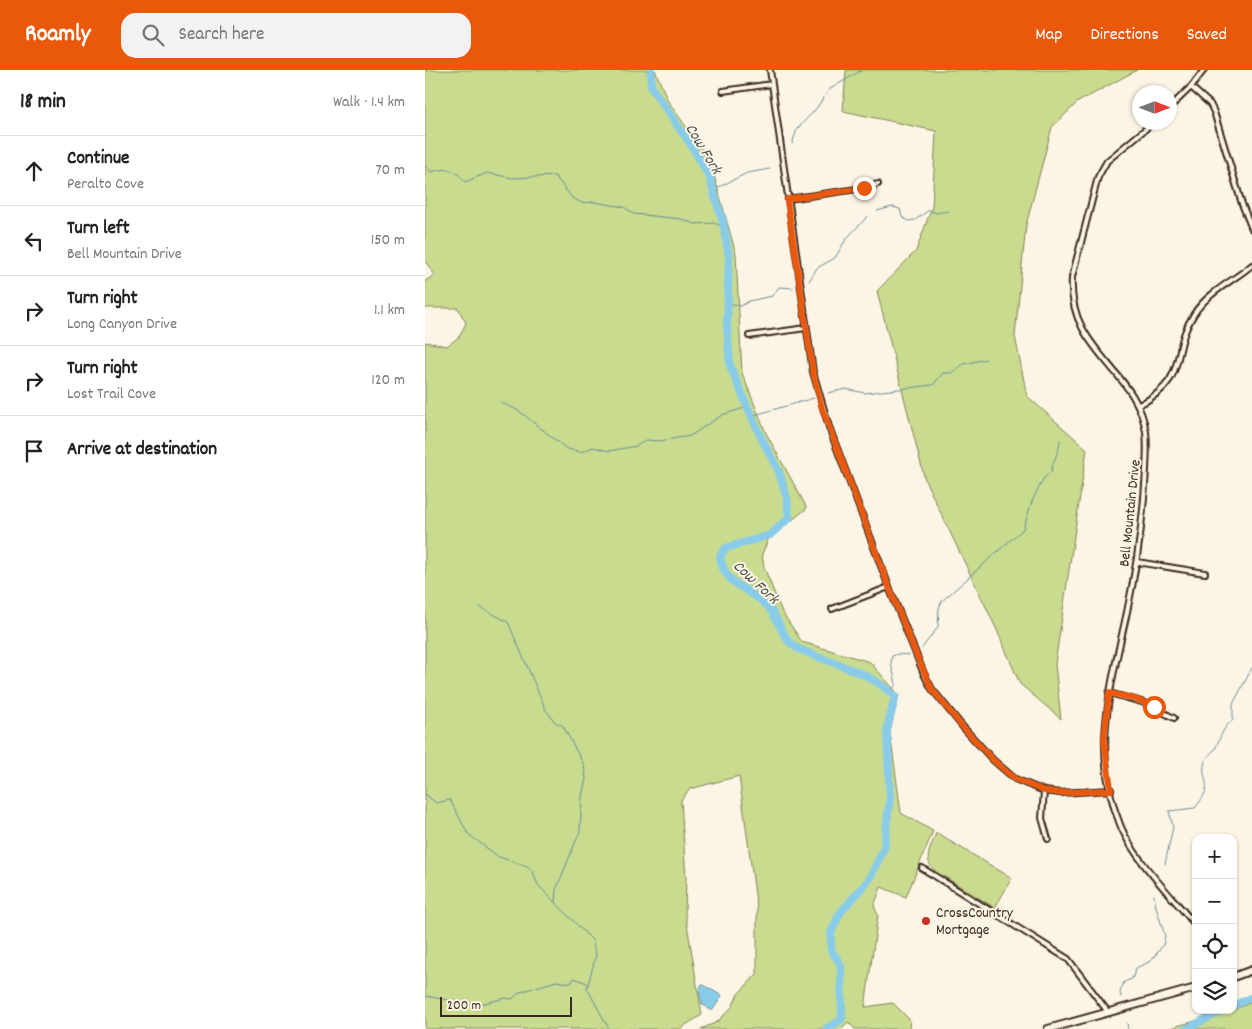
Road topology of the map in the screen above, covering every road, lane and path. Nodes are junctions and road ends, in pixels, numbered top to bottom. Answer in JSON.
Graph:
{"nodes":[{"id":1,"x":770,"y":70,"type":"edge"},
{"id":2,"x":1204,"y":70,"type":"edge"},
{"id":3,"x":772,"y":84,"type":"junction"},
{"id":4,"x":1191,"y":87,"type":"junction"},
{"id":5,"x":723,"y":91,"type":"dead end"},
{"id":6,"x":1177,"y":100,"type":"edge"},
{"id":7,"x":1144,"y":130,"type":"edge"},
{"id":8,"x":878,"y":184,"type":"dead end"},
{"id":9,"x":787,"y":199,"type":"junction"},
{"id":10,"x":1252,"y":229,"type":"edge"},
{"id":11,"x":1252,"y":265,"type":"edge"},
{"id":12,"x":806,"y":328,"type":"junction"},
{"id":13,"x":749,"y":336,"type":"dead end"},
{"id":14,"x":1139,"y":405,"type":"junction"},
{"id":15,"x":1137,"y":562,"type":"junction"},
{"id":16,"x":1205,"y":573,"type":"dead end"},
{"id":17,"x":889,"y":587,"type":"junction"},
{"id":18,"x":832,"y":609,"type":"dead end"},
{"id":19,"x":1109,"y":693,"type":"junction"},
{"id":20,"x":1175,"y":718,"type":"dead end"},
{"id":21,"x":1111,"y":790,"type":"junction"},
{"id":22,"x":1044,"y":791,"type":"junction"},
{"id":23,"x":1048,"y":839,"type":"dead end"},
{"id":24,"x":922,"y":868,"type":"dead end"},
{"id":25,"x":1194,"y":924,"type":"edge"},
{"id":26,"x":1252,"y":970,"type":"edge"},
{"id":27,"x":1237,"y":976,"type":"edge"},
{"id":28,"x":1192,"y":989,"type":"edge"},
{"id":29,"x":1108,"y":1012,"type":"junction"},
{"id":30,"x":1049,"y":1029,"type":"edge"}],
"edges":[{"from":1,"to":3,"type":"street"},
{"from":2,"to":4,"type":"street"},
{"from":3,"to":5,"type":"street"},
{"from":3,"to":9,"type":"street"},
{"from":4,"to":6,"type":"street"},
{"from":4,"to":10,"type":"street"},
{"from":7,"to":14,"type":"street","name":"Bell Mountain Drive"},
{"from":8,"to":9,"type":"street"},
{"from":9,"to":12,"type":"street"},
{"from":11,"to":14,"type":"street"},
{"from":12,"to":13,"type":"street"},
{"from":12,"to":17,"type":"street"},
{"from":14,"to":15,"type":"street","name":"Bell Mountain Drive"},
{"from":15,"to":16,"type":"street"},
{"from":15,"to":19,"type":"street","name":"Bell Mountain Drive"},
{"from":17,"to":18,"type":"street"},
{"from":17,"to":22,"type":"street"},
{"from":19,"to":20,"type":"street"},
{"from":19,"to":21,"type":"street","name":"Bell Mountain Drive"},
{"from":21,"to":22,"type":"street"},
{"from":21,"to":25,"type":"street","name":"Bell Mountain Drive"},
{"from":22,"to":23,"type":"street"},
{"from":24,"to":29,"type":"street"},
{"from":26,"to":27,"type":"main road"},
{"from":28,"to":29,"type":"main road"},
{"from":29,"to":30,"type":"main road"}]}
